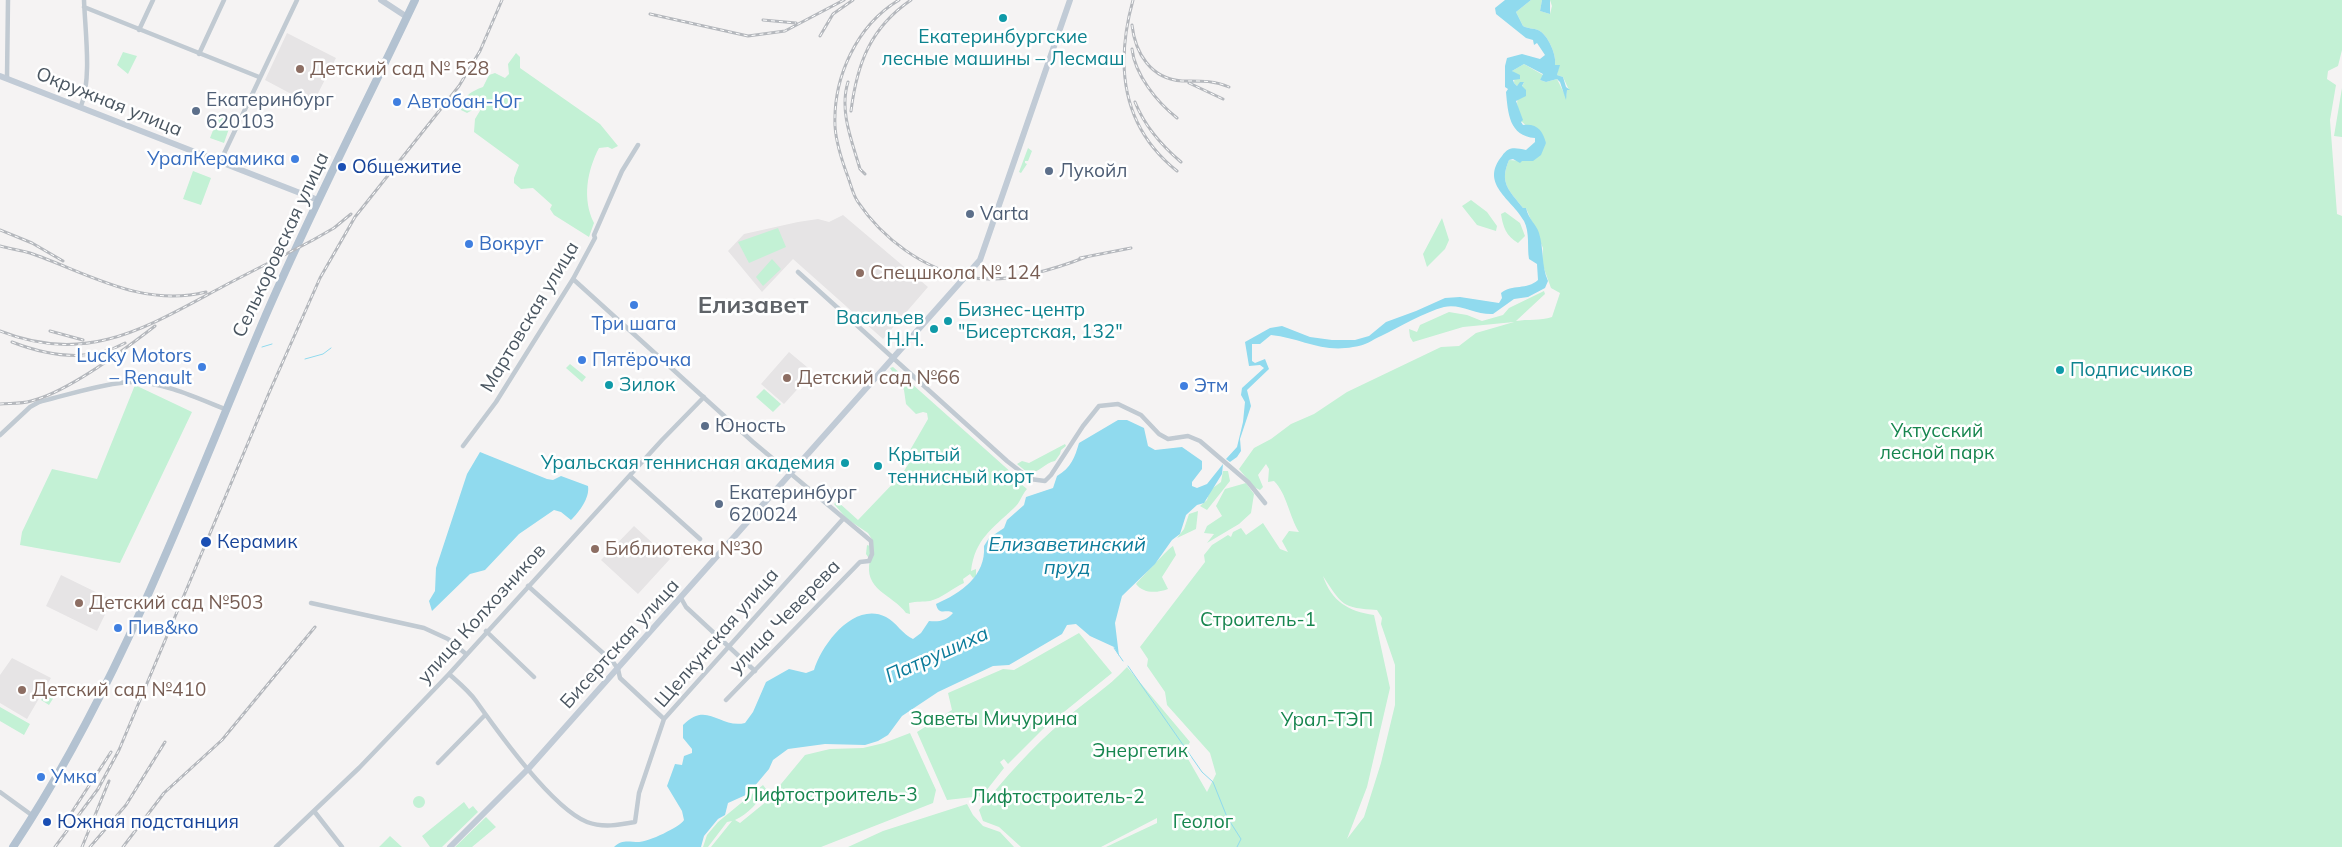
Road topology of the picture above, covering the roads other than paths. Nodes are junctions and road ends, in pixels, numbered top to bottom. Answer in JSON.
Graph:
{"nodes":[{"id":1,"x":8,"y":0,"type":"edge"},
{"id":2,"x":84,"y":0,"type":"edge"},
{"id":3,"x":153,"y":0,"type":"edge"},
{"id":4,"x":224,"y":0,"type":"edge"},
{"id":5,"x":297,"y":0,"type":"edge"},
{"id":6,"x":381,"y":0,"type":"edge"},
{"id":7,"x":415,"y":0,"type":"edge"},
{"id":8,"x":1070,"y":0,"type":"edge"},
{"id":9,"x":84,"y":7,"type":"junction"},
{"id":10,"x":407,"y":17,"type":"junction"},
{"id":11,"x":139,"y":30,"type":"junction"},
{"id":12,"x":199,"y":54,"type":"junction"},
{"id":13,"x":4,"y":77,"type":"edge"},
{"id":14,"x":259,"y":78,"type":"junction"},
{"id":15,"x":81,"y":106,"type":"junction"},
{"id":16,"x":638,"y":145,"type":"dead end"},
{"id":17,"x":220,"y":162,"type":"junction"},
{"id":18,"x":318,"y":200,"type":"junction"},
{"id":19,"x":798,"y":272,"type":"dead end"},
{"id":20,"x":573,"y":279,"type":"junction"},
{"id":21,"x":894,"y":358,"type":"junction"},
{"id":22,"x":704,"y":397,"type":"junction"},
{"id":23,"x":227,"y":410,"type":"junction"},
{"id":24,"x":0,"y":435,"type":"edge"},
{"id":25,"x":463,"y":446,"type":"dead end"},
{"id":26,"x":791,"y":475,"type":"junction"},
{"id":27,"x":630,"y":476,"type":"junction"},
{"id":28,"x":1265,"y":503,"type":"dead end"},
{"id":29,"x":843,"y":518,"type":"junction"},
{"id":30,"x":700,"y":539,"type":"dead end"},
{"id":31,"x":528,"y":586,"type":"junction"},
{"id":32,"x":681,"y":598,"type":"junction"},
{"id":33,"x":310,"y":603,"type":"dead end"},
{"id":34,"x":486,"y":631,"type":"junction"},
{"id":35,"x":728,"y":646,"type":"junction"},
{"id":36,"x":466,"y":654,"type":"junction"},
{"id":37,"x":618,"y":669,"type":"junction"},
{"id":38,"x":755,"y":671,"type":"junction"},
{"id":39,"x":449,"y":674,"type":"junction"},
{"id":40,"x":534,"y":677,"type":"dead end"},
{"id":41,"x":726,"y":700,"type":"dead end"},
{"id":42,"x":485,"y":716,"type":"junction"},
{"id":43,"x":664,"y":719,"type":"junction"},
{"id":44,"x":438,"y":763,"type":"dead end"},
{"id":45,"x":530,"y":768,"type":"junction"},
{"id":46,"x":0,"y":792,"type":"edge"},
{"id":47,"x":314,"y":811,"type":"junction"},
{"id":48,"x":32,"y":816,"type":"junction"},
{"id":49,"x":13,"y":847,"type":"edge"},
{"id":50,"x":276,"y":847,"type":"edge"},
{"id":51,"x":342,"y":847,"type":"edge"},
{"id":52,"x":450,"y":847,"type":"edge"}],
"edges":[{"from":1,"to":13,"type":"street"},
{"from":2,"to":9,"type":"street"},
{"from":3,"to":11,"type":"street"},
{"from":4,"to":12,"type":"street"},
{"from":5,"to":14,"type":"street"},
{"from":6,"to":10,"type":"main road"},
{"from":7,"to":10,"type":"main road","name":"Селькоровская улица"},
{"from":8,"to":21,"type":"main road","name":"Бисертская улица"},
{"from":9,"to":11,"type":"street"},
{"from":9,"to":15,"type":"street"},
{"from":10,"to":18,"type":"main road","name":"Селькоровская улица"},
{"from":11,"to":12,"type":"street"},
{"from":12,"to":14,"type":"street"},
{"from":13,"to":15,"type":"main road","name":"Окружная улица"},
{"from":14,"to":17,"type":"street"},
{"from":15,"to":17,"type":"main road","name":"Окружная улица"},
{"from":16,"to":20,"type":"street","name":"Мартовская улица"},
{"from":17,"to":18,"type":"main road","name":"Окружная улица"},
{"from":18,"to":23,"type":"main road","name":"Селькоровская улица"},
{"from":19,"to":21,"type":"street"},
{"from":20,"to":22,"type":"street"},
{"from":20,"to":25,"type":"street","name":"Мартовская улица"},
{"from":21,"to":26,"type":"main road","name":"Бисертская улица"},
{"from":21,"to":28,"type":"street"},
{"from":22,"to":26,"type":"street"},
{"from":22,"to":27,"type":"street","name":"улица Колхозников"},
{"from":23,"to":24,"type":"street"},
{"from":23,"to":48,"type":"main road","name":"Селькоровская улица"},
{"from":26,"to":29,"type":"street"},
{"from":26,"to":32,"type":"main road","name":"Бисертская улица"},
{"from":27,"to":30,"type":"street"},
{"from":27,"to":31,"type":"street","name":"улица Колхозников"},
{"from":29,"to":35,"type":"street","name":"Щелкунская улица"},
{"from":29,"to":38,"type":"street","name":"улица Чеверева"},
{"from":31,"to":34,"type":"street","name":"улица Колхозников"},
{"from":31,"to":37,"type":"street"},
{"from":32,"to":35,"type":"street"},
{"from":32,"to":37,"type":"main road","name":"Бисертская улица"},
{"from":33,"to":36,"type":"street"},
{"from":34,"to":36,"type":"street","name":"улица Колхозников"},
{"from":34,"to":40,"type":"street"},
{"from":35,"to":38,"type":"street"},
{"from":35,"to":43,"type":"street","name":"Щелкунская улица"},
{"from":36,"to":39,"type":"street","name":"улица Колхозников"},
{"from":37,"to":43,"type":"street"},
{"from":37,"to":45,"type":"main road","name":"Бисертская улица"},
{"from":38,"to":41,"type":"street","name":"улица Чеверева"},
{"from":39,"to":42,"type":"street"},
{"from":39,"to":47,"type":"street","name":"улица Колхозников"},
{"from":42,"to":44,"type":"street"},
{"from":42,"to":45,"type":"street"},
{"from":43,"to":45,"type":"street","name":"Щелкунская улица"},
{"from":45,"to":52,"type":"main road","name":"Бисертская улица"},
{"from":46,"to":48,"type":"street"},
{"from":47,"to":50,"type":"street","name":"улица Колхозников"},
{"from":47,"to":51,"type":"street"},
{"from":48,"to":49,"type":"main road"}]}
